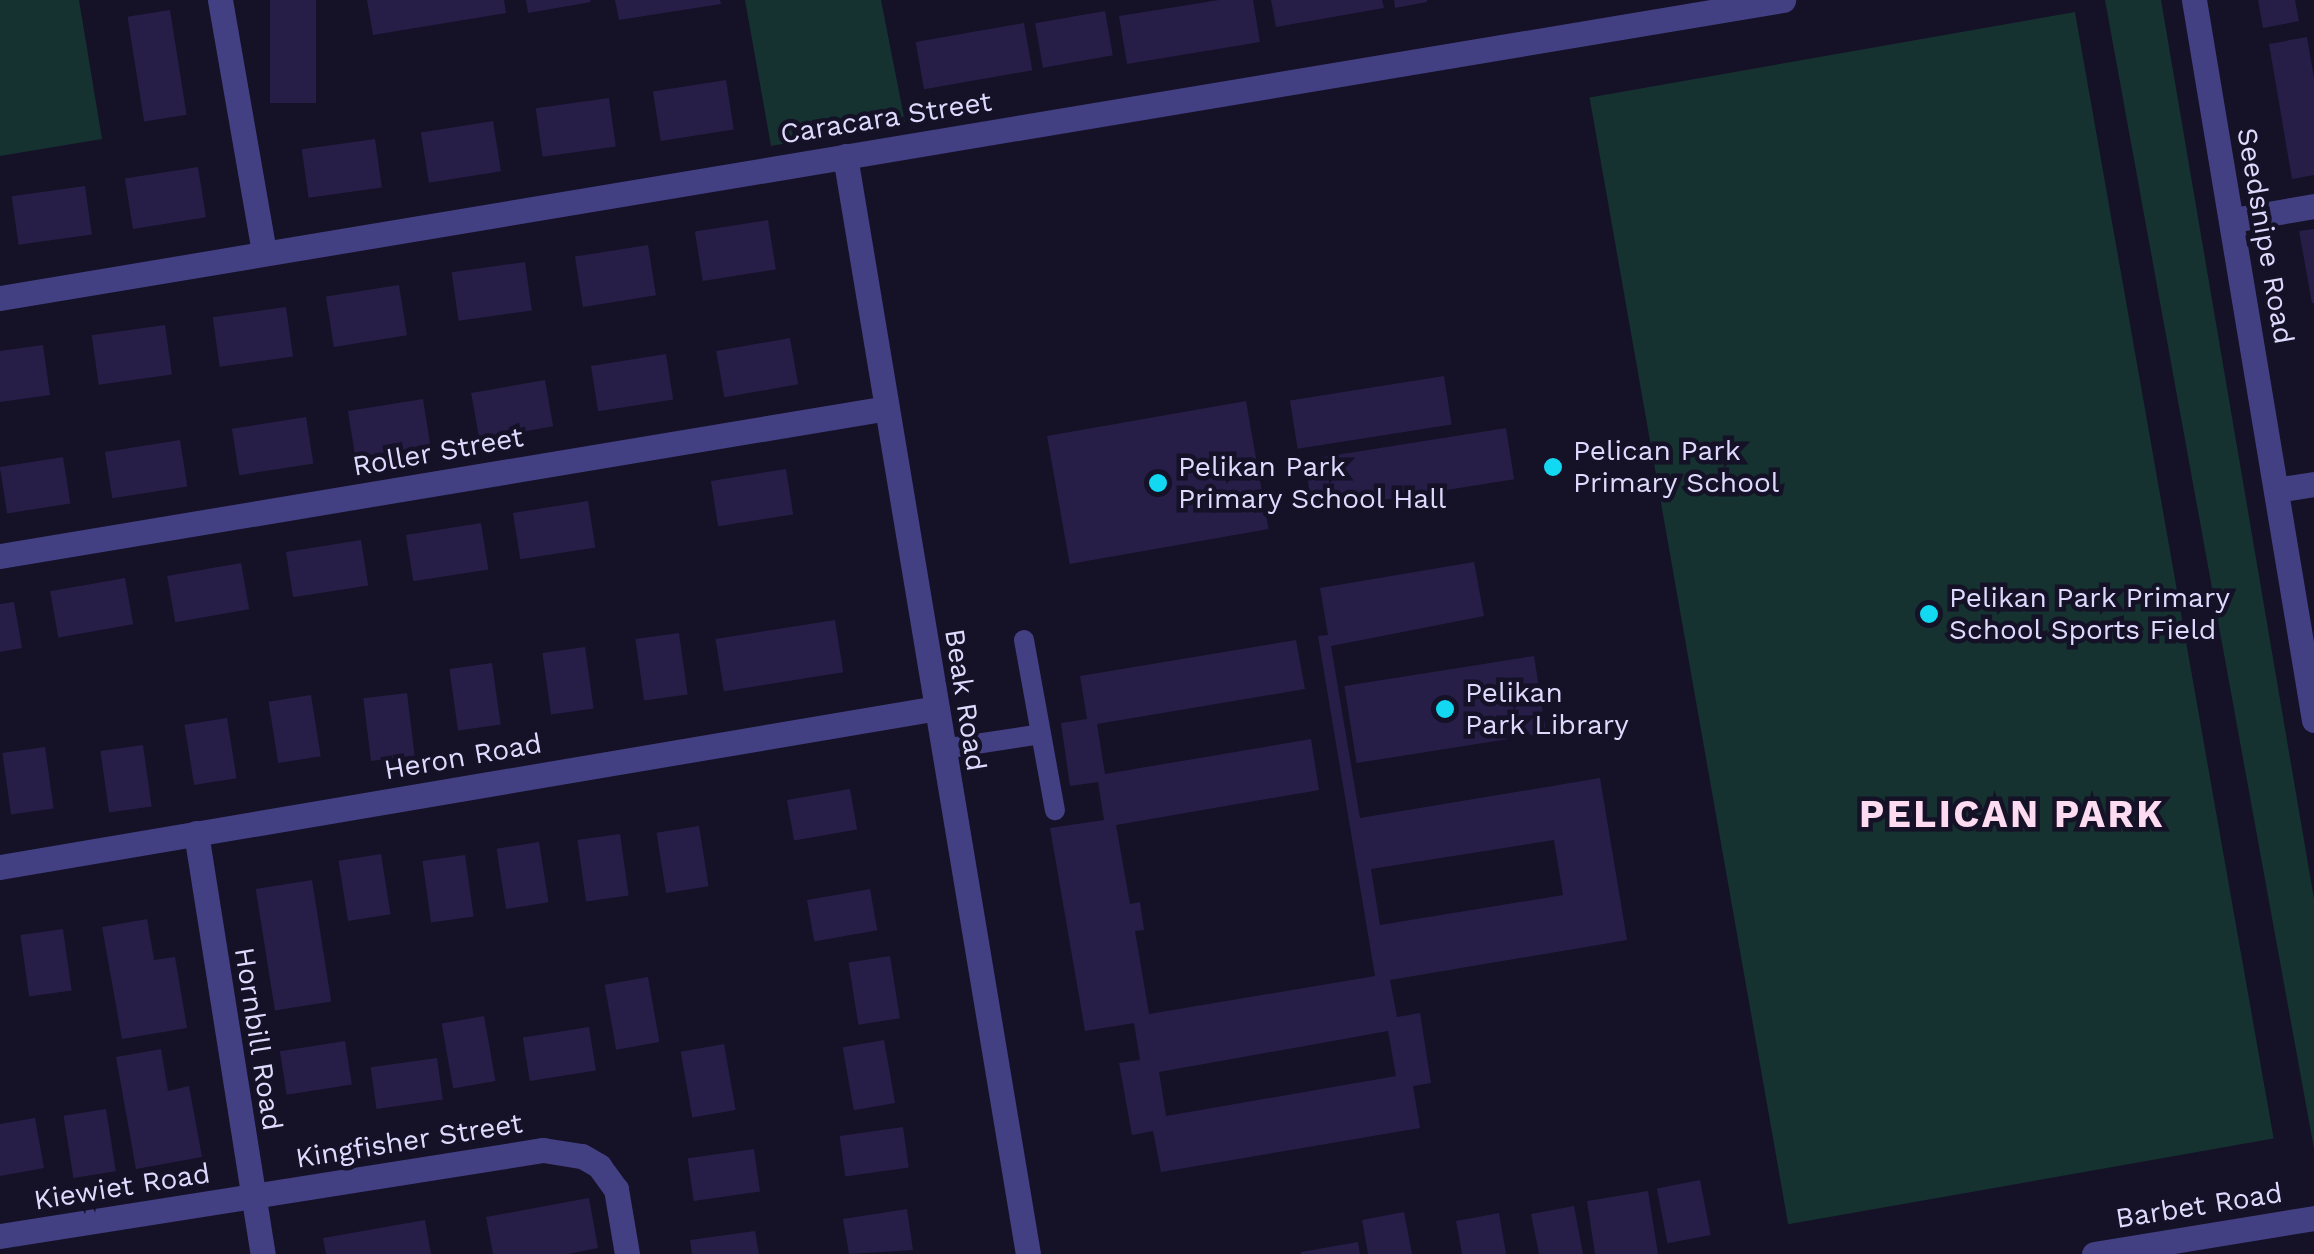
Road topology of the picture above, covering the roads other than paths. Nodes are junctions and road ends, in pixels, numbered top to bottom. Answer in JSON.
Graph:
{"nodes":[{"id":1,"x":220,"y":0,"type":"edge"},
{"id":2,"x":1620,"y":0,"type":"edge"},
{"id":3,"x":1783,"y":0,"type":"edge"},
{"id":4,"x":2194,"y":0,"type":"edge"},
{"id":5,"x":1624,"y":26,"type":"junction"},
{"id":6,"x":845,"y":156,"type":"junction"},
{"id":7,"x":2314,"y":206,"type":"edge"},
{"id":8,"x":2232,"y":220,"type":"junction"},
{"id":9,"x":264,"y":252,"type":"junction"},
{"id":10,"x":0,"y":298,"type":"edge"},
{"id":11,"x":887,"y":408,"type":"junction"},
{"id":12,"x":2314,"y":484,"type":"edge"},
{"id":13,"x":2276,"y":490,"type":"junction"},
{"id":14,"x":0,"y":556,"type":"edge"},
{"id":15,"x":1024,"y":640,"type":"dead end"},
{"id":16,"x":936,"y":708,"type":"junction"},
{"id":17,"x":2314,"y":720,"type":"edge"},
{"id":18,"x":1041,"y":734,"type":"junction"},
{"id":19,"x":943,"y":749,"type":"junction"},
{"id":20,"x":1055,"y":810,"type":"dead end"},
{"id":21,"x":196,"y":833,"type":"junction"},
{"id":22,"x":0,"y":867,"type":"edge"},
{"id":23,"x":252,"y":1197,"type":"junction"},
{"id":24,"x":2314,"y":1218,"type":"edge"},
{"id":25,"x":0,"y":1236,"type":"edge"},
{"id":26,"x":263,"y":1254,"type":"edge"},
{"id":27,"x":627,"y":1254,"type":"edge"},
{"id":28,"x":1028,"y":1254,"type":"edge"},
{"id":29,"x":2094,"y":1254,"type":"edge"}],
"edges":[{"from":1,"to":9,"type":"street"},
{"from":2,"to":5,"type":"street"},
{"from":3,"to":5,"type":"street","name":"Caracara Street"},
{"from":4,"to":8,"type":"street","name":"Seedsnipe Road"},
{"from":5,"to":6,"type":"street","name":"Caracara Street"},
{"from":6,"to":9,"type":"street","name":"Caracara Street"},
{"from":6,"to":11,"type":"street","name":"Beak Road"},
{"from":7,"to":8,"type":"street"},
{"from":8,"to":13,"type":"street","name":"Seedsnipe Road"},
{"from":9,"to":10,"type":"street","name":"Caracara Street"},
{"from":11,"to":14,"type":"street","name":"Roller Street"},
{"from":11,"to":16,"type":"street","name":"Beak Road"},
{"from":12,"to":13,"type":"street"},
{"from":13,"to":17,"type":"street","name":"Seedsnipe Road"},
{"from":15,"to":18,"type":"lane"},
{"from":16,"to":19,"type":"street","name":"Beak Road"},
{"from":16,"to":21,"type":"street","name":"Heron Road"},
{"from":18,"to":19,"type":"lane"},
{"from":18,"to":20,"type":"lane"},
{"from":19,"to":28,"type":"street","name":"Beak Road"},
{"from":21,"to":22,"type":"street","name":"Heron Road"},
{"from":21,"to":23,"type":"street","name":"Hornbill Road"},
{"from":23,"to":25,"type":"street","name":"Kiewiet Road"},
{"from":23,"to":26,"type":"street","name":"Hornbill Road"},
{"from":23,"to":27,"type":"street","name":"Kingfisher Street"},
{"from":24,"to":29,"type":"street","name":"Barbet Road"}]}
